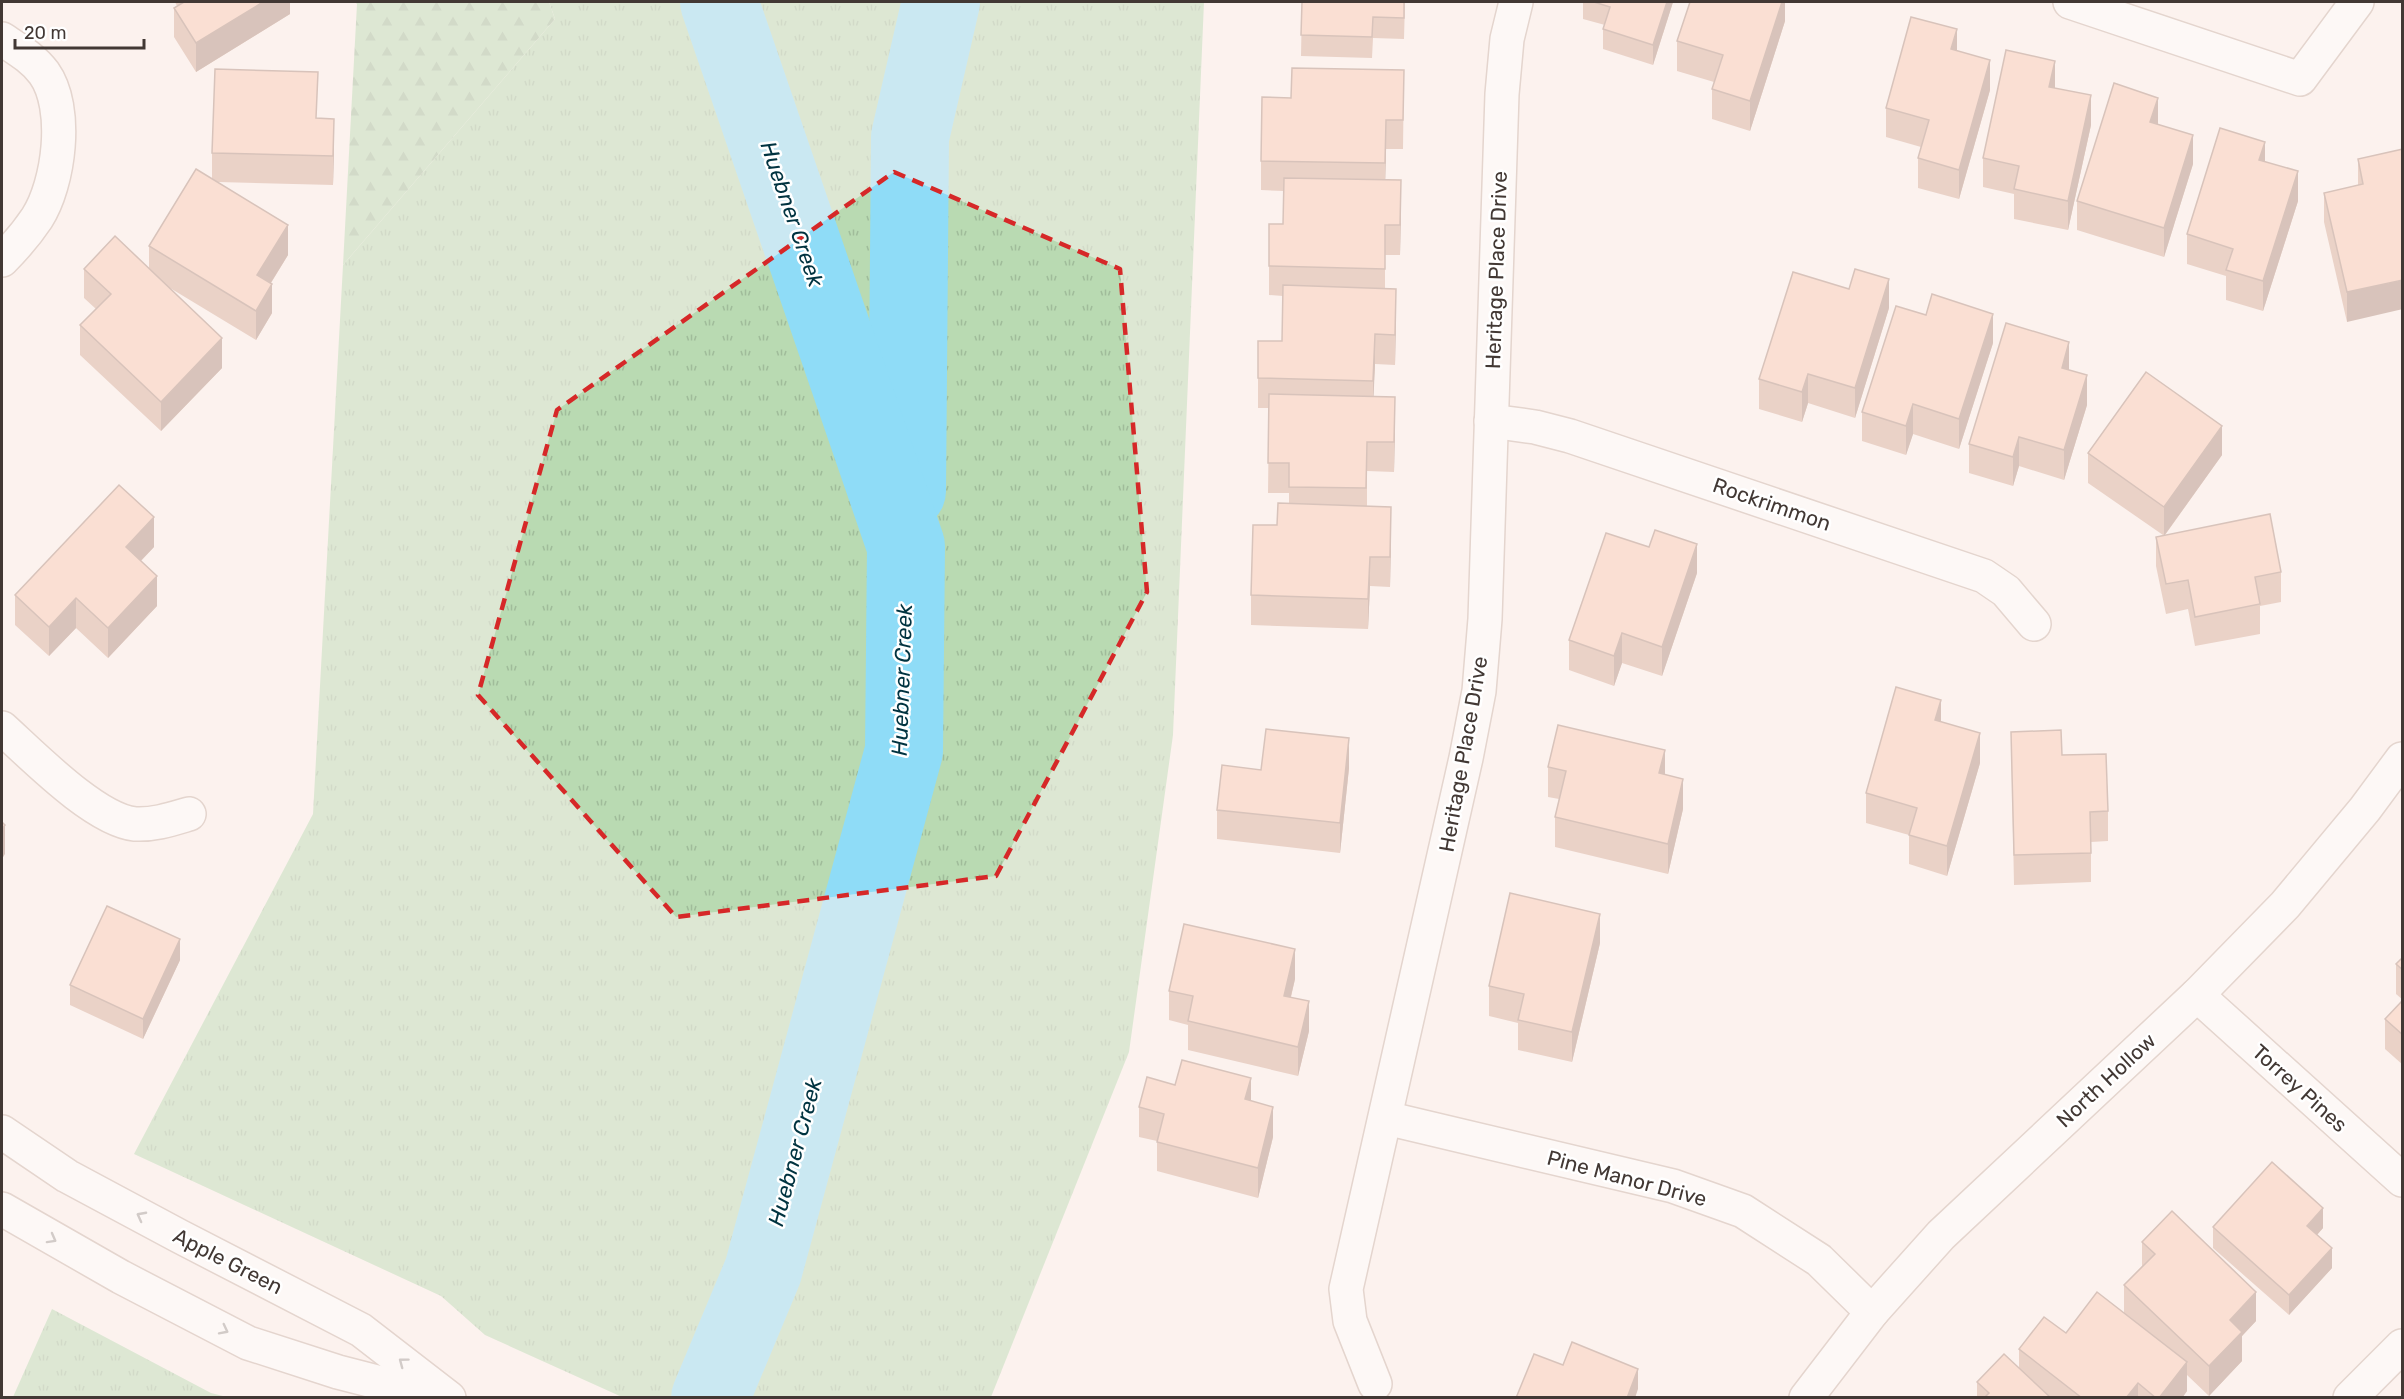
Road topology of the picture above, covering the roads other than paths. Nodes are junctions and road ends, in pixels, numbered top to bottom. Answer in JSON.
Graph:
{"nodes":[{"id":1,"x":1516,"y":2,"type":"edge"},
{"id":2,"x":2070,"y":2,"type":"edge"},
{"id":3,"x":2357,"y":2,"type":"edge"},
{"id":4,"x":2,"y":39,"type":"edge"},
{"id":5,"x":2,"y":260,"type":"edge"},
{"id":6,"x":1491,"y":421,"type":"junction"},
{"id":7,"x":2034,"y":624,"type":"dead end"},
{"id":8,"x":2,"y":728,"type":"edge"},
{"id":9,"x":2403,"y":759,"type":"edge"},
{"id":10,"x":189,"y":814,"type":"dead end"},
{"id":11,"x":2197,"y":995,"type":"junction"},
{"id":12,"x":1386,"y":1118,"type":"junction"},
{"id":13,"x":2,"y":1132,"type":"edge"},
{"id":14,"x":2403,"y":1180,"type":"edge"},
{"id":15,"x":2,"y":1209,"type":"edge"},
{"id":16,"x":1872,"y":1312,"type":"junction"},
{"id":17,"x":2403,"y":1346,"type":"edge"},
{"id":18,"x":1375,"y":1384,"type":"dead end"},
{"id":19,"x":439,"y":1398,"type":"edge"},
{"id":20,"x":449,"y":1398,"type":"edge"},
{"id":21,"x":1806,"y":1398,"type":"edge"},
{"id":22,"x":2350,"y":1398,"type":"edge"}],
"edges":[{"from":1,"to":6,"type":"street","name":"Heritage Place Drive"},
{"from":2,"to":3,"type":"street"},
{"from":4,"to":5,"type":"street"},
{"from":6,"to":7,"type":"street","name":"Rockrimmon"},
{"from":6,"to":12,"type":"street","name":"Heritage Place Drive"},
{"from":8,"to":10,"type":"street"},
{"from":9,"to":11,"type":"street","name":"North Hollow"},
{"from":11,"to":14,"type":"street","name":"Torrey Pines"},
{"from":11,"to":16,"type":"street","name":"North Hollow"},
{"from":12,"to":16,"type":"street","name":"Pine Manor Drive"},
{"from":12,"to":18,"type":"street","name":"Heritage Place Drive"},
{"from":20,"to":13,"type":"street","name":"Apple Green","one_way":true},
{"from":15,"to":19,"type":"street","one_way":true},
{"from":16,"to":21,"type":"street","name":"North Hollow"},
{"from":17,"to":22,"type":"street"}]}
